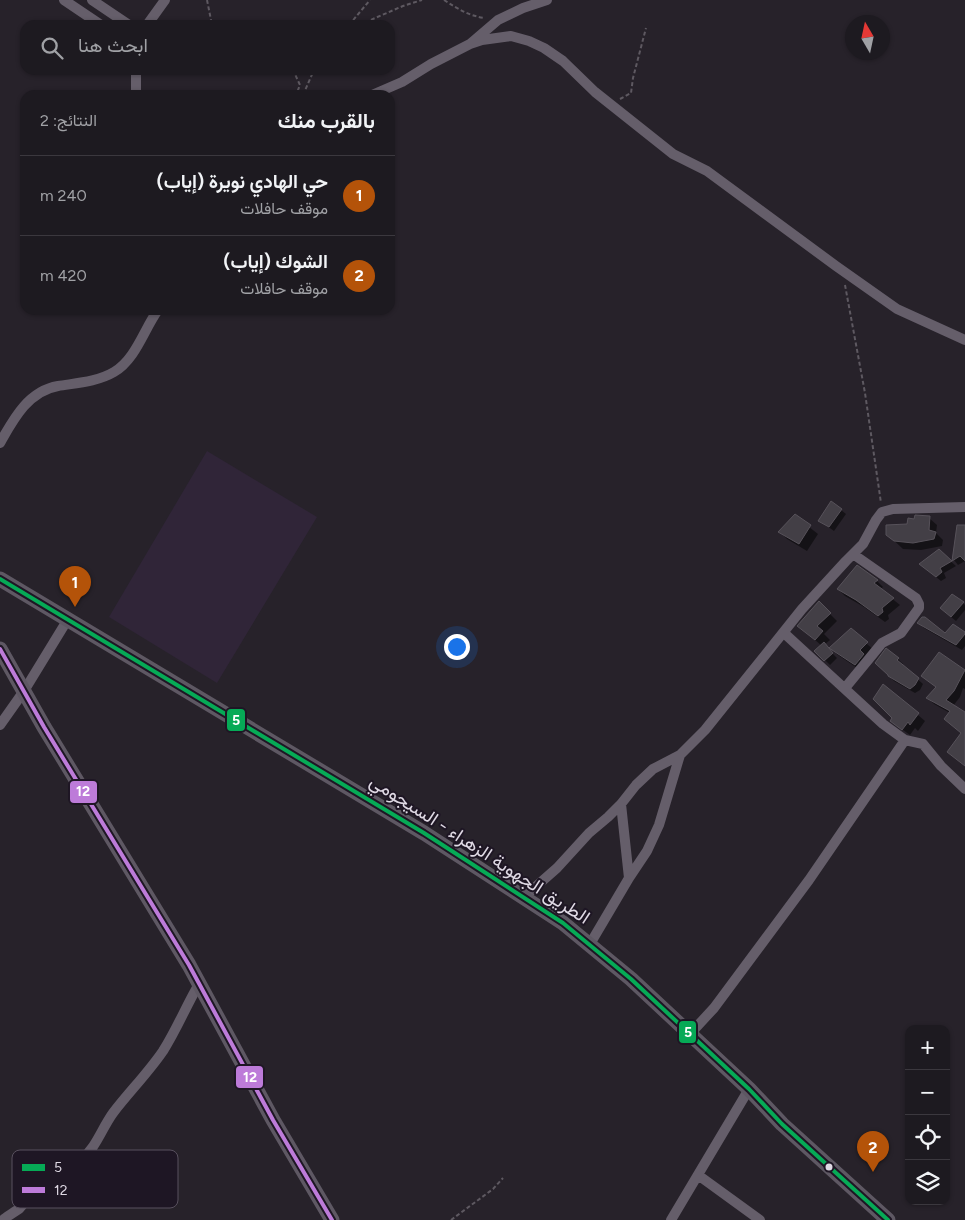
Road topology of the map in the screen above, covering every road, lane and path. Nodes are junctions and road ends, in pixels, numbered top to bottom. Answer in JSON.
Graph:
{"nodes":[{"id":1,"x":64,"y":0,"type":"edge"},
{"id":2,"x":92,"y":0,"type":"edge"},
{"id":3,"x":164,"y":0,"type":"edge"},
{"id":4,"x":207,"y":0,"type":"edge"},
{"id":5,"x":370,"y":0,"type":"edge"},
{"id":6,"x":422,"y":0,"type":"edge"},
{"id":7,"x":444,"y":0,"type":"edge"},
{"id":8,"x":548,"y":0,"type":"edge"},
{"id":9,"x":94,"y":20,"type":"edge"},
{"id":10,"x":122,"y":20,"type":"edge"},
{"id":11,"x":150,"y":20,"type":"edge"},
{"id":12,"x":211,"y":20,"type":"edge"},
{"id":13,"x":353,"y":20,"type":"edge"},
{"id":14,"x":371,"y":20,"type":"edge"},
{"id":15,"x":498,"y":20,"type":"junction"},
{"id":16,"x":646,"y":28,"type":"dead end"},
{"id":17,"x":470,"y":44,"type":"junction"},
{"id":18,"x":136,"y":75,"type":"edge"},
{"id":19,"x":296,"y":75,"type":"edge"},
{"id":20,"x":312,"y":75,"type":"edge"},
{"id":21,"x":136,"y":90,"type":"edge"},
{"id":22,"x":298,"y":90,"type":"edge"},
{"id":23,"x":305,"y":90,"type":"edge"},
{"id":24,"x":384,"y":90,"type":"edge"},
{"id":25,"x":605,"y":100,"type":"junction"},
{"id":26,"x":842,"y":271,"type":"junction"},
{"id":27,"x":155,"y":315,"type":"edge"},
{"id":28,"x":965,"y":340,"type":"edge"},
{"id":29,"x":0,"y":443,"type":"edge"},
{"id":30,"x":965,"y":507,"type":"edge"},
{"id":31,"x":882,"y":512,"type":"junction"},
{"id":32,"x":853,"y":554,"type":"junction"},
{"id":33,"x":0,"y":579,"type":"edge"},
{"id":34,"x":68,"y":619,"type":"junction"},
{"id":35,"x":784,"y":632,"type":"junction"},
{"id":36,"x":0,"y":649,"type":"edge"},
{"id":37,"x":845,"y":688,"type":"junction"},
{"id":38,"x":24,"y":691,"type":"junction"},
{"id":39,"x":0,"y":725,"type":"edge"},
{"id":40,"x":905,"y":740,"type":"junction"},
{"id":41,"x":680,"y":755,"type":"junction"},
{"id":42,"x":965,"y":789,"type":"edge"},
{"id":43,"x":621,"y":804,"type":"junction"},
{"id":44,"x":629,"y":878,"type":"junction"},
{"id":45,"x":524,"y":897,"type":"junction"},
{"id":46,"x":590,"y":944,"type":"junction"},
{"id":47,"x":199,"y":984,"type":"junction"},
{"id":48,"x":689,"y":1035,"type":"junction"},
{"id":49,"x":748,"y":1089,"type":"junction"},
{"id":50,"x":91,"y":1150,"type":"edge"},
{"id":51,"x":698,"y":1175,"type":"junction"},
{"id":52,"x":503,"y":1178,"type":"dead end"},
{"id":53,"x":19,"y":1208,"type":"edge"},
{"id":54,"x":4,"y":1219,"type":"edge"},
{"id":55,"x":332,"y":1220,"type":"edge"},
{"id":56,"x":451,"y":1220,"type":"edge"},
{"id":57,"x":670,"y":1220,"type":"edge"},
{"id":58,"x":760,"y":1220,"type":"edge"},
{"id":59,"x":888,"y":1220,"type":"edge"}],
"edges":[{"from":1,"to":9,"type":"street"},
{"from":2,"to":10,"type":"street"},
{"from":3,"to":11,"type":"street"},
{"from":4,"to":12,"type":"path"},
{"from":5,"to":13,"type":"path"},
{"from":6,"to":14,"type":"path"},
{"from":7,"to":15,"type":"path"},
{"from":8,"to":15,"type":"street"},
{"from":15,"to":17,"type":"street"},
{"from":16,"to":25,"type":"path"},
{"from":17,"to":24,"type":"street"},
{"from":17,"to":25,"type":"street"},
{"from":18,"to":21,"type":"street"},
{"from":19,"to":22,"type":"path"},
{"from":20,"to":23,"type":"path"},
{"from":25,"to":26,"type":"street"},
{"from":26,"to":28,"type":"street"},
{"from":26,"to":31,"type":"path"},
{"from":27,"to":29,"type":"street"},
{"from":30,"to":31,"type":"street"},
{"from":31,"to":32,"type":"street"},
{"from":32,"to":35,"type":"street"},
{"from":32,"to":37,"type":"street"},
{"from":33,"to":34,"type":"main road","name":"الطريق الجهوية الزهراء - السيجومي"},
{"from":34,"to":38,"type":"street"},
{"from":34,"to":45,"type":"main road","name":"الطريق الجهوية الزهراء - السيجومي"},
{"from":35,"to":37,"type":"street"},
{"from":35,"to":41,"type":"street"},
{"from":36,"to":38,"type":"main road"},
{"from":37,"to":40,"type":"street"},
{"from":38,"to":39,"type":"street"},
{"from":38,"to":47,"type":"main road"},
{"from":40,"to":42,"type":"street"},
{"from":40,"to":48,"type":"street"},
{"from":41,"to":43,"type":"street"},
{"from":41,"to":44,"type":"street"},
{"from":43,"to":44,"type":"street"},
{"from":43,"to":45,"type":"street"},
{"from":44,"to":46,"type":"street"},
{"from":45,"to":46,"type":"main road","name":"الطريق الجهوية الزهراء - السيجومي"},
{"from":46,"to":48,"type":"main road","name":"الطريق الجهوية الزهراء - السيجومي"},
{"from":47,"to":50,"type":"street"},
{"from":47,"to":55,"type":"main road"},
{"from":48,"to":49,"type":"main road","name":"الطريق الجهوية الزهراء - السيجومي"},
{"from":49,"to":51,"type":"street"},
{"from":49,"to":59,"type":"main road","name":"الطريق الجهوية الزهراء - السيجومي"},
{"from":51,"to":57,"type":"street"},
{"from":51,"to":58,"type":"street"},
{"from":52,"to":56,"type":"path"},
{"from":53,"to":54,"type":"street"}]}
